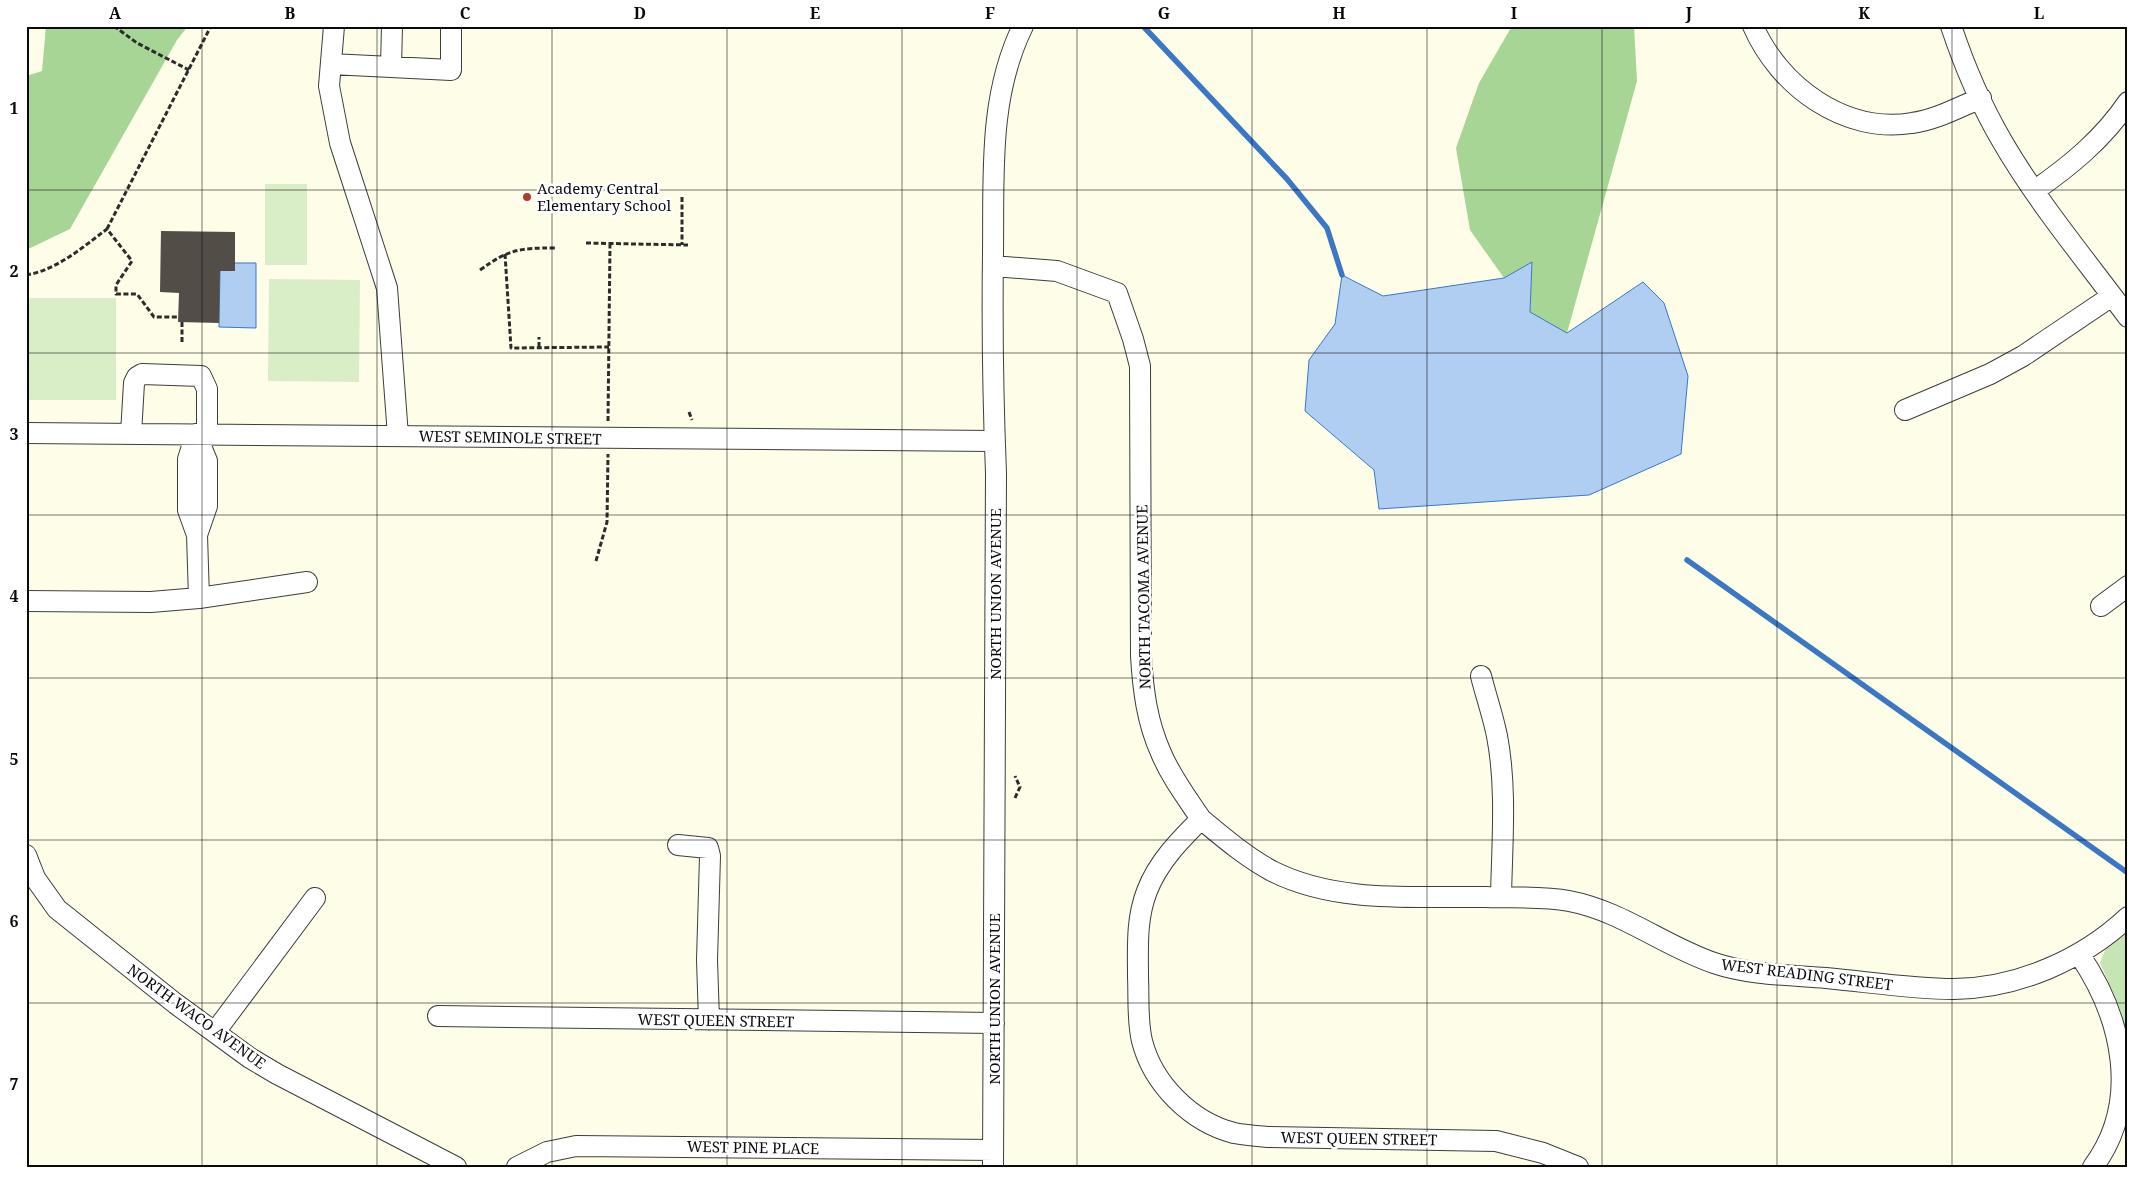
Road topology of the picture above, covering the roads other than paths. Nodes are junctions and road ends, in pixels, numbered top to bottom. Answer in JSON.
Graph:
{"nodes":[{"id":1,"x":334,"y":26,"type":"edge"},
{"id":2,"x":392,"y":26,"type":"edge"},
{"id":3,"x":451,"y":26,"type":"edge"},
{"id":4,"x":1023,"y":26,"type":"edge"},
{"id":5,"x":1753,"y":26,"type":"edge"},
{"id":6,"x":1951,"y":26,"type":"edge"},
{"id":7,"x":331,"y":64,"type":"junction"},
{"id":8,"x":391,"y":67,"type":"junction"},
{"id":9,"x":1981,"y":98,"type":"junction"},
{"id":10,"x":2128,"y":102,"type":"edge"},
{"id":11,"x":2034,"y":191,"type":"junction"},
{"id":12,"x":993,"y":266,"type":"junction"},
{"id":13,"x":2112,"y":296,"type":"junction"},
{"id":14,"x":2128,"y":317,"type":"edge"},
{"id":15,"x":1905,"y":410,"type":"dead end"},
{"id":16,"x":26,"y":433,"type":"edge"},
{"id":17,"x":131,"y":434,"type":"junction"},
{"id":18,"x":201,"y":434,"type":"junction"},
{"id":19,"x":398,"y":436,"type":"junction"},
{"id":20,"x":994,"y":440,"type":"junction"},
{"id":21,"x":307,"y":582,"type":"dead end"},
{"id":22,"x":2128,"y":586,"type":"edge"},
{"id":23,"x":199,"y":598,"type":"junction"},
{"id":24,"x":26,"y":601,"type":"edge"},
{"id":25,"x":2101,"y":606,"type":"dead end"},
{"id":26,"x":1481,"y":676,"type":"dead end"},
{"id":27,"x":1201,"y":819,"type":"junction"},
{"id":28,"x":678,"y":845,"type":"dead end"},
{"id":29,"x":26,"y":855,"type":"edge"},
{"id":30,"x":315,"y":898,"type":"dead end"},
{"id":31,"x":1501,"y":898,"type":"junction"},
{"id":32,"x":2128,"y":917,"type":"edge"},
{"id":33,"x":2079,"y":954,"type":"junction"},
{"id":34,"x":438,"y":1016,"type":"dead end"},
{"id":35,"x":709,"y":1020,"type":"junction"},
{"id":36,"x":994,"y":1023,"type":"junction"},
{"id":37,"x":215,"y":1032,"type":"junction"},
{"id":38,"x":993,"y":1158,"type":"edge"},
{"id":39,"x":456,"y":1167,"type":"edge"},
{"id":40,"x":517,"y":1167,"type":"edge"},
{"id":41,"x":1578,"y":1167,"type":"edge"},
{"id":42,"x":2093,"y":1167,"type":"edge"}],
"edges":[{"from":1,"to":7,"type":"street"},
{"from":2,"to":8,"type":"street"},
{"from":3,"to":8,"type":"street"},
{"from":4,"to":12,"type":"street","name":"NORTH UNION AVENUE"},
{"from":5,"to":9,"type":"street"},
{"from":6,"to":9,"type":"street"},
{"from":7,"to":8,"type":"street"},
{"from":7,"to":19,"type":"street"},
{"from":9,"to":11,"type":"street"},
{"from":10,"to":11,"type":"street"},
{"from":11,"to":13,"type":"street"},
{"from":12,"to":20,"type":"street","name":"NORTH UNION AVENUE"},
{"from":12,"to":27,"type":"street","name":"NORTH TACOMA AVENUE"},
{"from":13,"to":14,"type":"street"},
{"from":13,"to":15,"type":"street"},
{"from":16,"to":17,"type":"street","name":"WEST SEMINOLE STREET"},
{"from":17,"to":18,"type":"street","name":"WEST SEMINOLE STREET"},
{"from":17,"to":18,"type":"street"},
{"from":18,"to":19,"type":"street","name":"WEST SEMINOLE STREET"},
{"from":18,"to":23,"type":"street"},
{"from":19,"to":20,"type":"street","name":"WEST SEMINOLE STREET"},
{"from":20,"to":36,"type":"street","name":"NORTH UNION AVENUE"},
{"from":21,"to":23,"type":"street"},
{"from":22,"to":25,"type":"street"},
{"from":23,"to":24,"type":"street"},
{"from":26,"to":31,"type":"street"},
{"from":27,"to":31,"type":"street","name":"WEST READING STREET"},
{"from":27,"to":41,"type":"street","name":"WEST QUEEN STREET"},
{"from":28,"to":35,"type":"street"},
{"from":29,"to":37,"type":"street","name":"NORTH WACO AVENUE"},
{"from":30,"to":37,"type":"street"},
{"from":31,"to":33,"type":"street","name":"WEST READING STREET"},
{"from":32,"to":33,"type":"street","name":"WEST READING STREET"},
{"from":33,"to":42,"type":"street"},
{"from":34,"to":35,"type":"street","name":"WEST QUEEN STREET"},
{"from":35,"to":36,"type":"street","name":"WEST QUEEN STREET"},
{"from":36,"to":38,"type":"street","name":"NORTH UNION AVENUE"},
{"from":37,"to":39,"type":"street","name":"NORTH WACO AVENUE"},
{"from":38,"to":40,"type":"street","name":"WEST PINE PLACE"}]}
